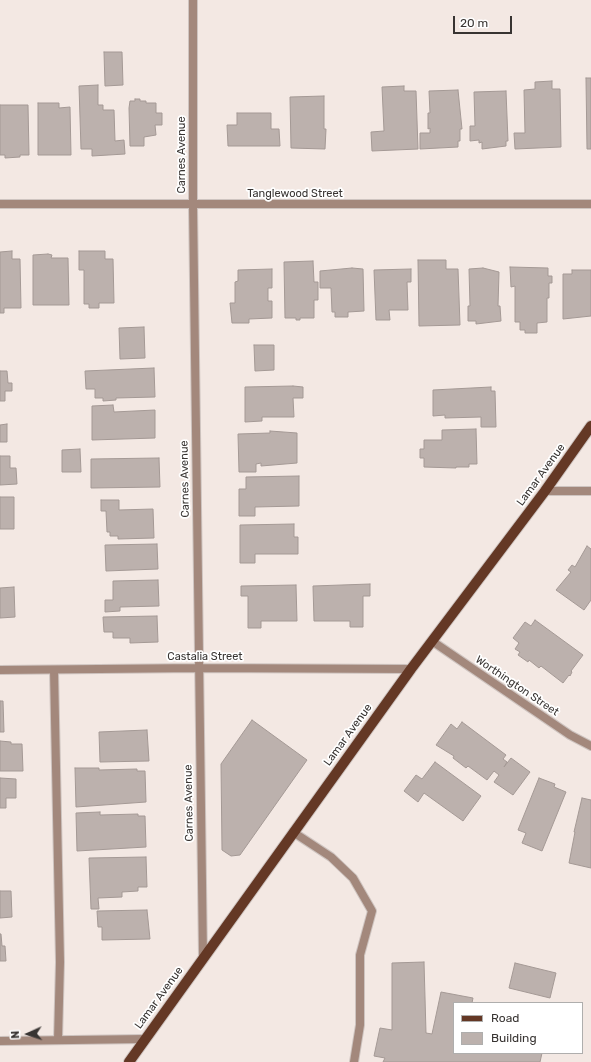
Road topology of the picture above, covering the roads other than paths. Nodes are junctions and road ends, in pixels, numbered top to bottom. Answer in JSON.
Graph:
{"nodes":[{"id":1,"x":193,"y":0,"type":"edge"},
{"id":2,"x":0,"y":204,"type":"edge"},
{"id":3,"x":591,"y":204,"type":"edge"},
{"id":4,"x":193,"y":205,"type":"junction"},
{"id":5,"x":591,"y":426,"type":"edge"},
{"id":6,"x":545,"y":491,"type":"junction"},
{"id":7,"x":591,"y":491,"type":"edge"},
{"id":8,"x":432,"y":641,"type":"junction"},
{"id":9,"x":198,"y":668,"type":"junction"},
{"id":10,"x":0,"y":670,"type":"edge"},
{"id":11,"x":54,"y":670,"type":"junction"},
{"id":12,"x":411,"y":670,"type":"junction"},
{"id":13,"x":591,"y":746,"type":"edge"},
{"id":14,"x":293,"y":832,"type":"junction"},
{"id":15,"x":203,"y":957,"type":"junction"},
{"id":16,"x":144,"y":1039,"type":"junction"},
{"id":17,"x":58,"y":1040,"type":"junction"},
{"id":18,"x":0,"y":1041,"type":"edge"},
{"id":19,"x":129,"y":1062,"type":"edge"},
{"id":20,"x":354,"y":1062,"type":"edge"}],
"edges":[{"from":1,"to":4,"type":"street","name":"Carnes Avenue"},
{"from":2,"to":4,"type":"street","name":"Tanglewood Street"},
{"from":3,"to":4,"type":"street","name":"Tanglewood Street"},
{"from":4,"to":9,"type":"street","name":"Carnes Avenue"},
{"from":5,"to":6,"type":"main road","name":"Lamar Avenue"},
{"from":6,"to":7,"type":"street"},
{"from":6,"to":8,"type":"main road","name":"Lamar Avenue"},
{"from":8,"to":12,"type":"main road","name":"Lamar Avenue"},
{"from":8,"to":13,"type":"street","name":"Worthington Street"},
{"from":9,"to":11,"type":"street","name":"Castalia Street"},
{"from":9,"to":12,"type":"street","name":"Castalia Street"},
{"from":9,"to":15,"type":"street","name":"Carnes Avenue"},
{"from":10,"to":11,"type":"street","name":"Castalia Street"},
{"from":11,"to":17,"type":"street"},
{"from":12,"to":14,"type":"main road","name":"Lamar Avenue"},
{"from":14,"to":15,"type":"main road","name":"Lamar Avenue"},
{"from":14,"to":20,"type":"street"},
{"from":15,"to":16,"type":"main road","name":"Lamar Avenue"},
{"from":16,"to":17,"type":"street"},
{"from":16,"to":19,"type":"main road","name":"Lamar Avenue"},
{"from":17,"to":18,"type":"street"}]}
